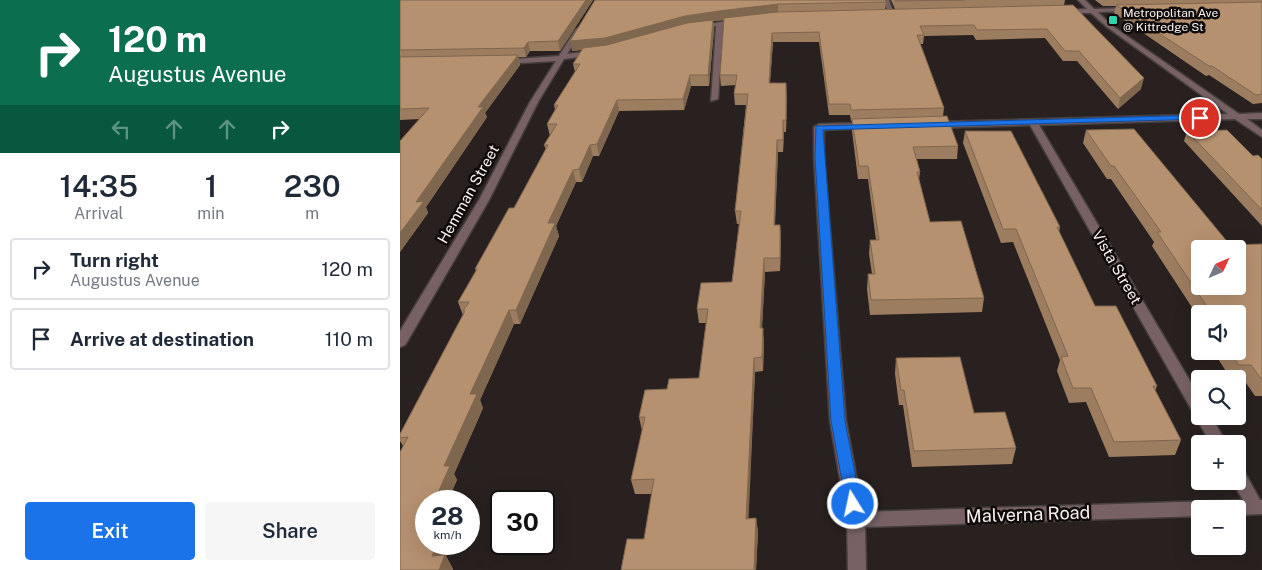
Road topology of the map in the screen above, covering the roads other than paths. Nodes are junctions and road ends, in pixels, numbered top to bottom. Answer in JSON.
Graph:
{"nodes":[{"id":1,"x":886,"y":0,"type":"edge"},
{"id":2,"x":1081,"y":0,"type":"edge"},
{"id":3,"x":1141,"y":9,"type":"edge"},
{"id":4,"x":1093,"y":11,"type":"junction"},
{"id":5,"x":1052,"y":12,"type":"edge"},
{"id":6,"x":883,"y":15,"type":"edge"},
{"id":7,"x":892,"y":15,"type":"junction"},
{"id":8,"x":902,"y":15,"type":"edge"},
{"id":9,"x":747,"y":20,"type":"edge"},
{"id":10,"x":583,"y":22,"type":"edge"},
{"id":11,"x":720,"y":24,"type":"junction"},
{"id":12,"x":687,"y":29,"type":"edge"},
{"id":13,"x":599,"y":53,"type":"edge"},
{"id":14,"x":561,"y":58,"type":"junction"},
{"id":15,"x":496,"y":62,"type":"edge"},
{"id":16,"x":714,"y":98,"type":"dead end"},
{"id":17,"x":1238,"y":116,"type":"junction"},
{"id":18,"x":1262,"y":116,"type":"edge"},
{"id":19,"x":1033,"y":122,"type":"junction"},
{"id":20,"x":926,"y":125,"type":"edge"},
{"id":21,"x":878,"y":126,"type":"edge"},
{"id":22,"x":1262,"y":134,"type":"edge"},
{"id":23,"x":400,"y":342,"type":"edge"},
{"id":24,"x":1191,"y":395,"type":"edge"},
{"id":25,"x":1246,"y":488,"type":"edge"},
{"id":26,"x":1246,"y":507,"type":"edge"},
{"id":27,"x":1259,"y":507,"type":"edge"},
{"id":28,"x":1191,"y":509,"type":"edge"},
{"id":29,"x":856,"y":520,"type":"junction"},
{"id":30,"x":857,"y":570,"type":"edge"}],
"edges":[{"from":1,"to":7,"type":"street"},
{"from":2,"to":4,"type":"street"},
{"from":3,"to":4,"type":"street"},
{"from":4,"to":5,"type":"street"},
{"from":4,"to":17,"type":"street"},
{"from":6,"to":7,"type":"street"},
{"from":7,"to":8,"type":"street"},
{"from":9,"to":11,"type":"street"},
{"from":10,"to":14,"type":"street","name":"Hemman Street"},
{"from":11,"to":12,"type":"street"},
{"from":11,"to":16,"type":"street"},
{"from":13,"to":14,"type":"street"},
{"from":14,"to":15,"type":"street"},
{"from":14,"to":23,"type":"street","name":"Hemman Street"},
{"from":17,"to":18,"type":"street"},
{"from":17,"to":19,"type":"street"},
{"from":17,"to":22,"type":"street"},
{"from":19,"to":20,"type":"street"},
{"from":19,"to":24,"type":"street","name":"Vista Street"},
{"from":21,"to":29,"type":"street"},
{"from":25,"to":27,"type":"street"},
{"from":26,"to":27,"type":"street","name":"Malverna Road"},
{"from":28,"to":29,"type":"street","name":"Malverna Road"},
{"from":29,"to":30,"type":"street"}]}
